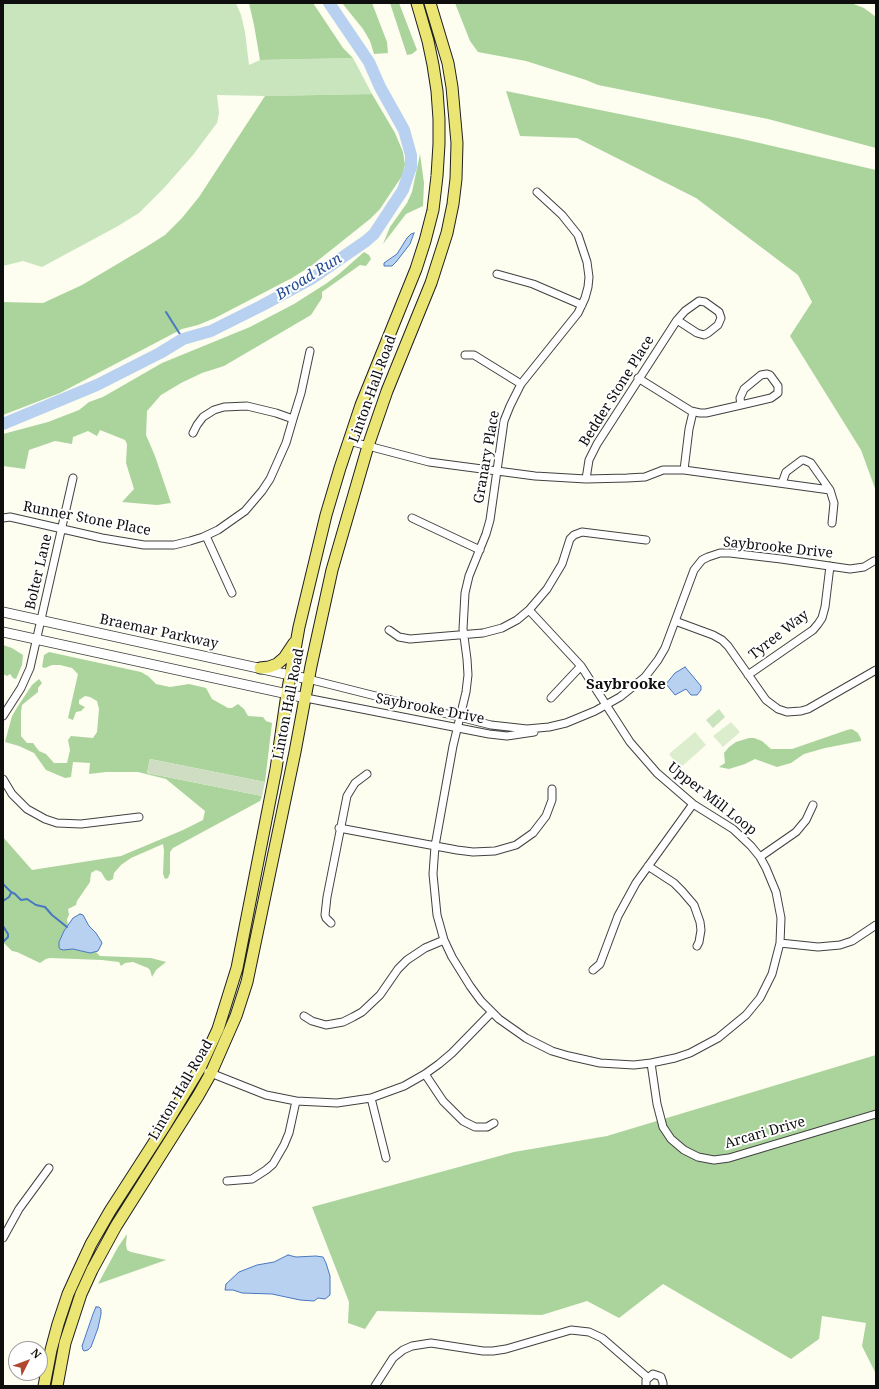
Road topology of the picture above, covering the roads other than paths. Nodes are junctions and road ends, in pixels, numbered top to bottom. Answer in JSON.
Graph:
{"nodes":[{"id":1,"x":417,"y":3,"type":"edge"},
{"id":2,"x":430,"y":3,"type":"edge"},
{"id":3,"x":537,"y":192,"type":"dead end"},
{"id":4,"x":497,"y":274,"type":"dead end"},
{"id":5,"x":582,"y":305,"type":"junction"},
{"id":6,"x":677,"y":320,"type":"junction"},
{"id":7,"x":310,"y":351,"type":"dead end"},
{"id":8,"x":465,"y":355,"type":"dead end"},
{"id":9,"x":638,"y":378,"type":"junction"},
{"id":10,"x":522,"y":384,"type":"junction"},
{"id":11,"x":741,"y":405,"type":"junction"},
{"id":12,"x":693,"y":412,"type":"junction"},
{"id":13,"x":293,"y":419,"type":"junction"},
{"id":14,"x":193,"y":433,"type":"dead end"},
{"id":15,"x":350,"y":441,"type":"junction"},
{"id":16,"x":368,"y":446,"type":"junction"},
{"id":17,"x":684,"y":470,"type":"junction"},
{"id":18,"x":496,"y":471,"type":"junction"},
{"id":19,"x":73,"y":478,"type":"dead end"},
{"id":20,"x":586,"y":479,"type":"junction"},
{"id":21,"x":782,"y":484,"type":"junction"},
{"id":22,"x":830,"y":490,"type":"junction"},
{"id":23,"x":3,"y":518,"type":"edge"},
{"id":24,"x":412,"y":518,"type":"dead end"},
{"id":25,"x":832,"y":524,"type":"dead end"},
{"id":26,"x":62,"y":529,"type":"junction"},
{"id":27,"x":206,"y":536,"type":"junction"},
{"id":28,"x":646,"y":540,"type":"dead end"},
{"id":29,"x":480,"y":550,"type":"junction"},
{"id":30,"x":874,"y":561,"type":"dead end"},
{"id":31,"x":830,"y":566,"type":"junction"},
{"id":32,"x":232,"y":593,"type":"dead end"},
{"id":33,"x":529,"y":610,"type":"junction"},
{"id":34,"x":3,"y":612,"type":"edge"},
{"id":35,"x":42,"y":620,"type":"junction"},
{"id":36,"x":675,"y":621,"type":"junction"},
{"id":37,"x":389,"y":630,"type":"dead end"},
{"id":38,"x":3,"y":632,"type":"edge"},
{"id":39,"x":464,"y":634,"type":"junction"},
{"id":40,"x":38,"y":639,"type":"junction"},
{"id":41,"x":296,"y":639,"type":"junction"},
{"id":42,"x":581,"y":666,"type":"junction"},
{"id":43,"x":260,"y":668,"type":"junction"},
{"id":44,"x":876,"y":670,"type":"edge"},
{"id":45,"x":290,"y":675,"type":"junction"},
{"id":46,"x":748,"y":675,"type":"junction"},
{"id":47,"x":308,"y":679,"type":"junction"},
{"id":48,"x":287,"y":694,"type":"junction"},
{"id":49,"x":306,"y":698,"type":"junction"},
{"id":50,"x":551,"y":698,"type":"dead end"},
{"id":51,"x":606,"y":705,"type":"junction"},
{"id":52,"x":3,"y":716,"type":"edge"},
{"id":53,"x":460,"y":717,"type":"junction"},
{"id":54,"x":549,"y":727,"type":"junction"},
{"id":55,"x":457,"y":728,"type":"junction"},
{"id":56,"x":366,"y":774,"type":"dead end"},
{"id":57,"x":3,"y":779,"type":"edge"},
{"id":58,"x":552,"y":789,"type":"dead end"},
{"id":59,"x":693,"y":804,"type":"junction"},
{"id":60,"x":813,"y":805,"type":"dead end"},
{"id":61,"x":139,"y":818,"type":"dead end"},
{"id":62,"x":339,"y":828,"type":"junction"},
{"id":63,"x":435,"y":846,"type":"junction"},
{"id":64,"x":760,"y":857,"type":"junction"},
{"id":65,"x":648,"y":866,"type":"junction"},
{"id":66,"x":331,"y":922,"type":"dead end"},
{"id":67,"x":876,"y":926,"type":"edge"},
{"id":68,"x":444,"y":940,"type":"junction"},
{"id":69,"x":780,"y":943,"type":"junction"},
{"id":70,"x":697,"y":946,"type":"dead end"},
{"id":71,"x":593,"y":970,"type":"dead end"},
{"id":72,"x":492,"y":1012,"type":"junction"},
{"id":73,"x":304,"y":1016,"type":"dead end"},
{"id":74,"x":651,"y":1063,"type":"junction"},
{"id":75,"x":200,"y":1068,"type":"junction"},
{"id":76,"x":211,"y":1073,"type":"junction"},
{"id":77,"x":425,"y":1074,"type":"junction"},
{"id":78,"x":371,"y":1098,"type":"junction"},
{"id":79,"x":296,"y":1101,"type":"junction"},
{"id":80,"x":876,"y":1114,"type":"edge"},
{"id":81,"x":494,"y":1123,"type":"dead end"},
{"id":82,"x":386,"y":1158,"type":"dead end"},
{"id":83,"x":49,"y":1168,"type":"dead end"},
{"id":84,"x":227,"y":1181,"type":"dead end"},
{"id":85,"x":3,"y":1238,"type":"edge"},
{"id":86,"x":647,"y":1377,"type":"junction"},
{"id":87,"x":44,"y":1386,"type":"edge"},
{"id":88,"x":56,"y":1386,"type":"edge"},
{"id":89,"x":375,"y":1386,"type":"edge"},
{"id":90,"x":646,"y":1386,"type":"edge"},
{"id":91,"x":663,"y":1386,"type":"edge"}],
"edges":[{"from":1,"to":15,"type":"main road","name":"Linton Hall Road"},
{"from":2,"to":16,"type":"main road","name":"Linton Hall Road"},
{"from":3,"to":5,"type":"street","name":"Granary Place"},
{"from":4,"to":5,"type":"street"},
{"from":5,"to":10,"type":"street","name":"Granary Place"},
{"from":6,"to":6,"type":"street","name":"Bedder Stone Place"},
{"from":6,"to":9,"type":"street","name":"Bedder Stone Place"},
{"from":7,"to":13,"type":"street","name":"Runner Stone Place"},
{"from":8,"to":10,"type":"street"},
{"from":9,"to":12,"type":"street"},
{"from":9,"to":20,"type":"street","name":"Bedder Stone Place"},
{"from":10,"to":18,"type":"street","name":"Granary Place"},
{"from":11,"to":11,"type":"street"},
{"from":11,"to":12,"type":"street"},
{"from":12,"to":17,"type":"street"},
{"from":13,"to":14,"type":"street"},
{"from":13,"to":27,"type":"street","name":"Runner Stone Place"},
{"from":15,"to":16,"type":"street"},
{"from":15,"to":41,"type":"main road","name":"Linton Hall Road"},
{"from":16,"to":18,"type":"street"},
{"from":16,"to":47,"type":"main road","name":"Linton Hall Road"},
{"from":17,"to":20,"type":"street"},
{"from":17,"to":21,"type":"street"},
{"from":18,"to":20,"type":"street"},
{"from":18,"to":29,"type":"street","name":"Granary Place"},
{"from":19,"to":26,"type":"street","name":"Bolter Lane"},
{"from":21,"to":22,"type":"street"},
{"from":21,"to":22,"type":"street"},
{"from":22,"to":25,"type":"street"},
{"from":23,"to":26,"type":"street","name":"Runner Stone Place"},
{"from":24,"to":29,"type":"street"},
{"from":26,"to":27,"type":"street","name":"Runner Stone Place"},
{"from":26,"to":35,"type":"street","name":"Bolter Lane"},
{"from":27,"to":32,"type":"street"},
{"from":28,"to":33,"type":"street"},
{"from":29,"to":39,"type":"street","name":"Granary Place"},
{"from":30,"to":31,"type":"street","name":"Saybrooke Drive"},
{"from":31,"to":36,"type":"street","name":"Saybrooke Drive"},
{"from":31,"to":46,"type":"street","name":"Tyree Way"},
{"from":33,"to":39,"type":"street"},
{"from":33,"to":42,"type":"street","name":"Upper Mill Loop"},
{"from":34,"to":35,"type":"street","name":"Braemar Parkway"},
{"from":35,"to":40,"type":"street","name":"Bolter Lane"},
{"from":35,"to":43,"type":"street","name":"Braemar Parkway"},
{"from":36,"to":46,"type":"street"},
{"from":36,"to":51,"type":"street","name":"Saybrooke Drive"},
{"from":37,"to":39,"type":"street"},
{"from":38,"to":40,"type":"street"},
{"from":39,"to":53,"type":"street","name":"Granary Place"},
{"from":40,"to":48,"type":"street"},
{"from":40,"to":52,"type":"street","name":"Bolter Lane"},
{"from":41,"to":43,"type":"main road"},
{"from":41,"to":45,"type":"main road","name":"Linton Hall Road"},
{"from":42,"to":50,"type":"street"},
{"from":42,"to":51,"type":"street","name":"Upper Mill Loop"},
{"from":43,"to":45,"type":"street","name":"Braemar Parkway"},
{"from":44,"to":46,"type":"street"},
{"from":45,"to":47,"type":"street","name":"Braemar Parkway"},
{"from":45,"to":48,"type":"main road","name":"Linton Hall Road"},
{"from":47,"to":49,"type":"main road","name":"Linton Hall Road"},
{"from":47,"to":53,"type":"street","name":"Saybrooke Drive"},
{"from":48,"to":49,"type":"street"},
{"from":48,"to":75,"type":"main road","name":"Linton Hall Road"},
{"from":49,"to":55,"type":"street","name":"Saybrooke Drive"},
{"from":49,"to":76,"type":"main road","name":"Linton Hall Road"},
{"from":51,"to":54,"type":"street","name":"Saybrooke Drive"},
{"from":51,"to":59,"type":"street","name":"Upper Mill Loop"},
{"from":53,"to":54,"type":"street","name":"Saybrooke Drive"},
{"from":53,"to":55,"type":"street","name":"Upper Mill Loop"},
{"from":54,"to":55,"type":"street","name":"Saybrooke Drive"},
{"from":55,"to":63,"type":"street","name":"Upper Mill Loop"},
{"from":56,"to":62,"type":"street"},
{"from":57,"to":61,"type":"street"},
{"from":58,"to":63,"type":"street"},
{"from":59,"to":64,"type":"street","name":"Upper Mill Loop"},
{"from":59,"to":65,"type":"street"},
{"from":60,"to":64,"type":"street"},
{"from":62,"to":63,"type":"street"},
{"from":62,"to":66,"type":"street"},
{"from":63,"to":68,"type":"street","name":"Upper Mill Loop"},
{"from":64,"to":69,"type":"street","name":"Upper Mill Loop"},
{"from":65,"to":70,"type":"street"},
{"from":65,"to":71,"type":"street"},
{"from":67,"to":69,"type":"street"},
{"from":68,"to":72,"type":"street","name":"Upper Mill Loop"},
{"from":68,"to":73,"type":"street"},
{"from":69,"to":74,"type":"street","name":"Upper Mill Loop"},
{"from":72,"to":74,"type":"street","name":"Upper Mill Loop"},
{"from":72,"to":77,"type":"street"},
{"from":74,"to":80,"type":"street","name":"Arcari Drive"},
{"from":75,"to":76,"type":"street"},
{"from":75,"to":87,"type":"main road","name":"Linton Hall Road"},
{"from":76,"to":79,"type":"street"},
{"from":76,"to":88,"type":"main road","name":"Linton Hall Road"},
{"from":77,"to":78,"type":"street"},
{"from":77,"to":81,"type":"street"},
{"from":78,"to":79,"type":"street"},
{"from":78,"to":82,"type":"street"},
{"from":79,"to":84,"type":"street"},
{"from":83,"to":85,"type":"street"},
{"from":86,"to":89,"type":"street"},
{"from":86,"to":90,"type":"street"},
{"from":86,"to":91,"type":"street"}]}
